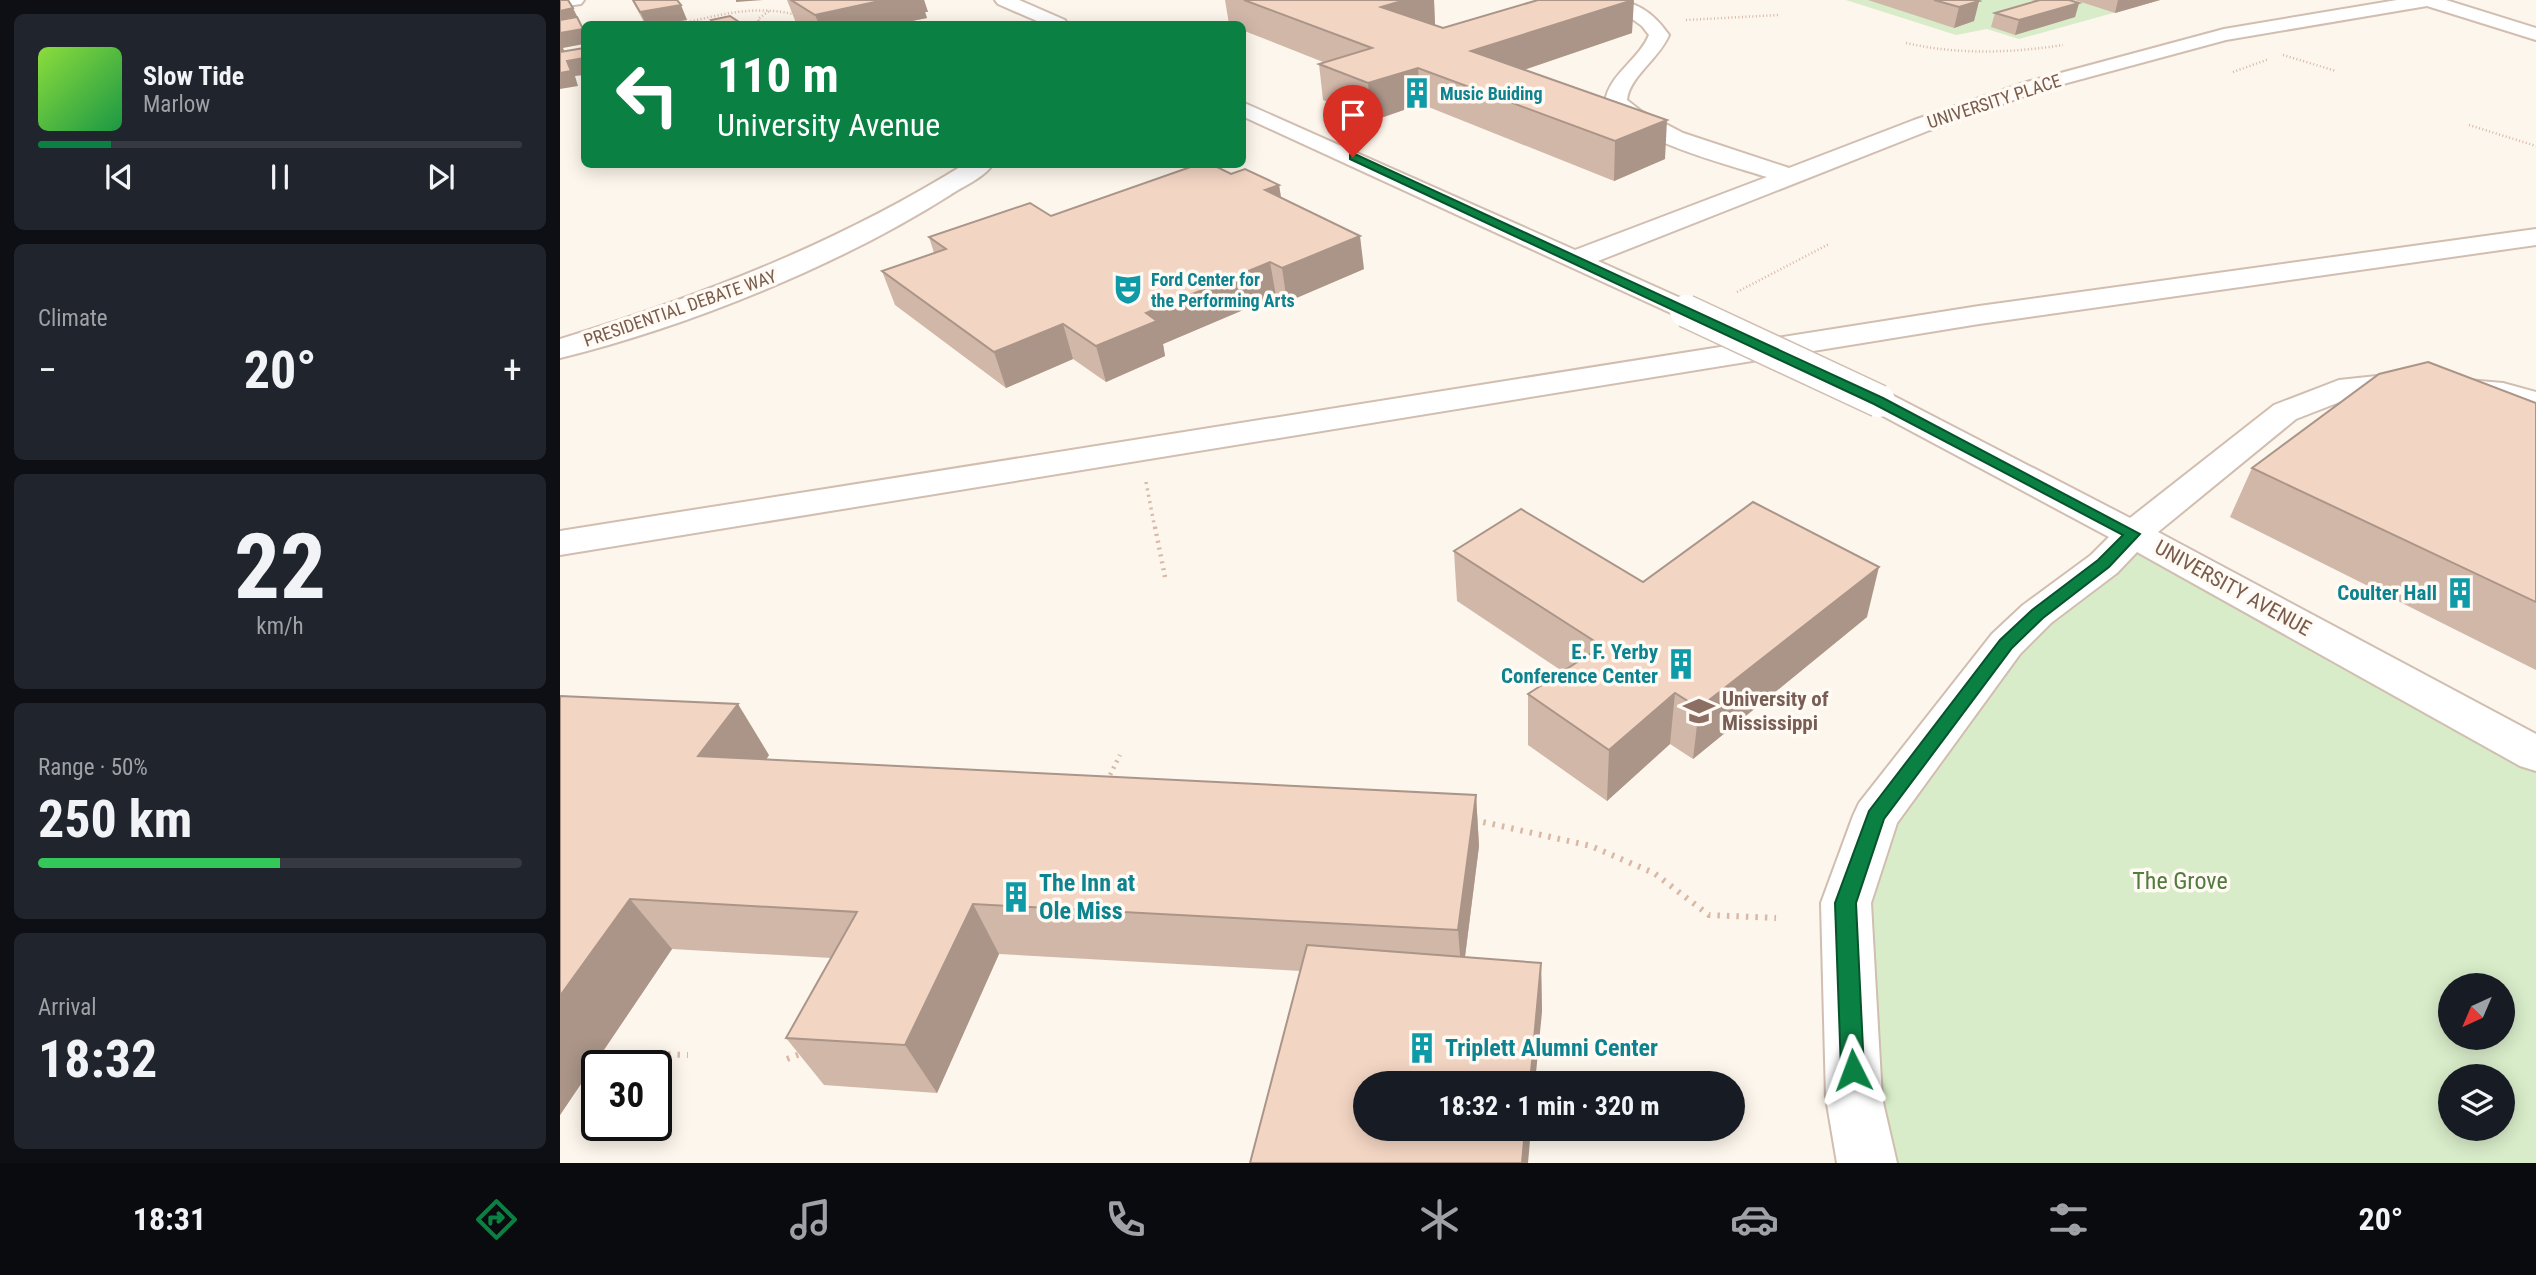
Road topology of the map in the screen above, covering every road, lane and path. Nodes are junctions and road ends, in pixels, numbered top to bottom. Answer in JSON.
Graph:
{"nodes":[{"id":1,"x":575,"y":0,"type":"edge"},
{"id":2,"x":1004,"y":0,"type":"edge"},
{"id":3,"x":1615,"y":0,"type":"edge"},
{"id":4,"x":2429,"y":0,"type":"edge"},
{"id":5,"x":560,"y":2,"type":"edge"},
{"id":6,"x":772,"y":9,"type":"junction"},
{"id":7,"x":796,"y":15,"type":"edge"},
{"id":8,"x":1779,"y":15,"type":"dead end"},
{"id":9,"x":694,"y":21,"type":"edge"},
{"id":10,"x":759,"y":21,"type":"edge"},
{"id":11,"x":1051,"y":21,"type":"edge"},
{"id":12,"x":1650,"y":22,"type":"junction"},
{"id":13,"x":2536,"y":34,"type":"edge"},
{"id":14,"x":1906,"y":43,"type":"dead end"},
{"id":15,"x":2071,"y":44,"type":"dead end"},
{"id":16,"x":2281,"y":54,"type":"dead end"},
{"id":17,"x":2336,"y":71,"type":"dead end"},
{"id":18,"x":1246,"y":110,"type":"edge"},
{"id":19,"x":2469,"y":125,"type":"dead end"},
{"id":20,"x":2536,"y":146,"type":"edge"},
{"id":21,"x":975,"y":168,"type":"edge"},
{"id":22,"x":1789,"y":176,"type":"junction"},
{"id":23,"x":2536,"y":237,"type":"edge"},
{"id":24,"x":1829,"y":244,"type":"dead end"},
{"id":25,"x":1575,"y":260,"type":"junction"},
{"id":26,"x":1732,"y":295,"type":"dead end"},
{"id":27,"x":560,"y":349,"type":"edge"},
{"id":28,"x":2536,"y":402,"type":"edge"},
{"id":29,"x":1144,"y":471,"type":"dead end"},
{"id":30,"x":2133,"y":534,"type":"junction"},
{"id":31,"x":560,"y":543,"type":"edge"},
{"id":32,"x":1165,"y":577,"type":"dead end"},
{"id":33,"x":2536,"y":754,"type":"edge"},
{"id":34,"x":1119,"y":755,"type":"dead end"},
{"id":35,"x":1104,"y":787,"type":"edge"},
{"id":36,"x":1463,"y":817,"type":"edge"},
{"id":37,"x":1776,"y":918,"type":"dead end"},
{"id":38,"x":808,"y":1051,"type":"edge"},
{"id":39,"x":672,"y":1054,"type":"edge"},
{"id":40,"x":688,"y":1055,"type":"dead end"},
{"id":41,"x":787,"y":1059,"type":"edge"},
{"id":42,"x":1867,"y":1163,"type":"edge"}],
"edges":[{"from":1,"to":5,"type":"street"},
{"from":2,"to":11,"type":"street"},
{"from":3,"to":12,"type":"street"},
{"from":4,"to":13,"type":"street"},
{"from":4,"to":22,"type":"street","name":"UNIVERSITY PLACE"},
{"from":6,"to":7,"type":"path"},
{"from":6,"to":9,"type":"path"},
{"from":6,"to":10,"type":"path"},
{"from":8,"to":12,"type":"path"},
{"from":12,"to":22,"type":"street"},
{"from":14,"to":15,"type":"path"},
{"from":16,"to":17,"type":"path"},
{"from":18,"to":25,"type":"street","name":"UNIVERSITY AVENUE"},
{"from":19,"to":20,"type":"path"},
{"from":21,"to":27,"type":"street","name":"PRESIDENTIAL DEBATE WAY"},
{"from":22,"to":25,"type":"street","name":"UNIVERSITY PLACE"},
{"from":23,"to":31,"type":"street"},
{"from":24,"to":26,"type":"path"},
{"from":25,"to":30,"type":"street","name":"UNIVERSITY AVENUE","bridge":true},
{"from":28,"to":30,"type":"street"},
{"from":29,"to":32,"type":"path"},
{"from":30,"to":33,"type":"street","name":"UNIVERSITY AVENUE"},
{"from":30,"to":42,"type":"street"},
{"from":34,"to":35,"type":"path"},
{"from":36,"to":37,"type":"path"},
{"from":38,"to":41,"type":"path"},
{"from":39,"to":40,"type":"path"}]}
